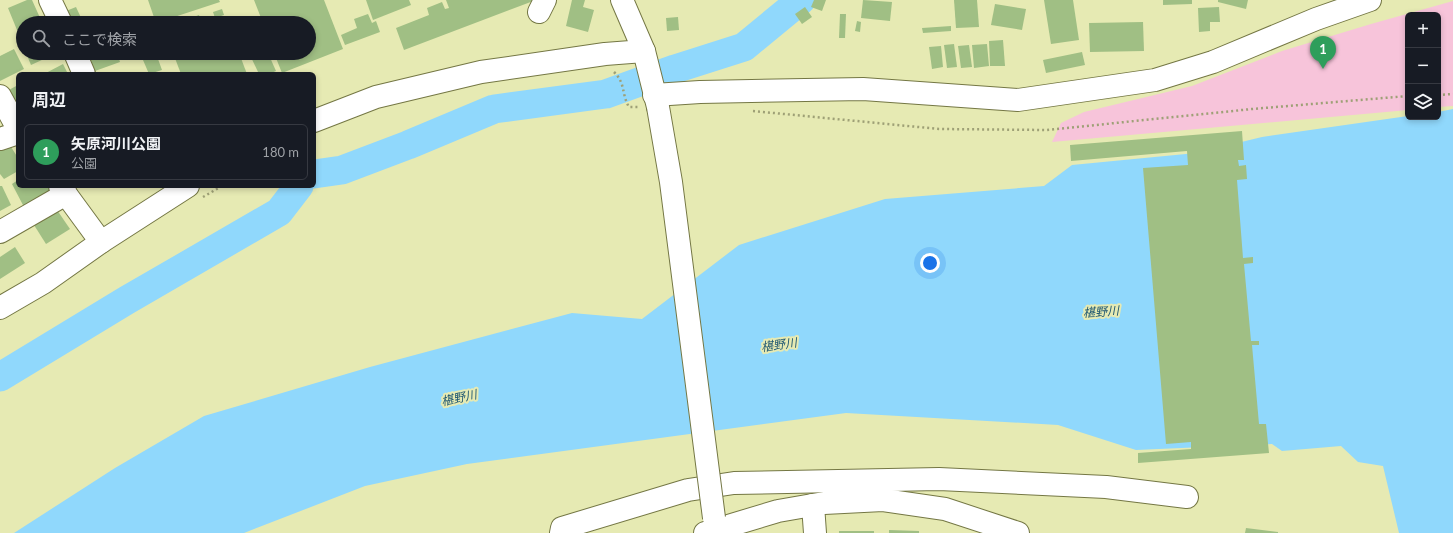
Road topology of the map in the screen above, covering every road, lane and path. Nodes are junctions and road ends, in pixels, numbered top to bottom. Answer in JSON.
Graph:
{"nodes":[{"id":1,"x":50,"y":0,"type":"edge"},
{"id":2,"x":622,"y":0,"type":"edge"},
{"id":3,"x":1370,"y":0,"type":"edge"},
{"id":4,"x":1341,"y":3,"type":"edge"},
{"id":5,"x":58,"y":16,"type":"edge"},
{"id":6,"x":644,"y":51,"type":"junction"},
{"id":7,"x":78,"y":60,"type":"edge"},
{"id":8,"x":83,"y":72,"type":"edge"},
{"id":9,"x":621,"y":80,"type":"dead end"},
{"id":10,"x":1453,"y":94,"type":"edge"},
{"id":11,"x":1441,"y":95,"type":"edge"},
{"id":12,"x":0,"y":96,"type":"edge"},
{"id":13,"x":625,"y":101,"type":"dead end"},
{"id":14,"x":656,"y":101,"type":"junction"},
{"id":15,"x":316,"y":121,"type":"edge"},
{"id":16,"x":16,"y":125,"type":"edge"},
{"id":17,"x":16,"y":134,"type":"edge"},
{"id":18,"x":0,"y":139,"type":"edge"},
{"id":19,"x":185,"y":188,"type":"edge"},
{"id":20,"x":63,"y":190,"type":"edge"},
{"id":21,"x":0,"y":232,"type":"edge"},
{"id":22,"x":101,"y":242,"type":"junction"},
{"id":23,"x":0,"y":308,"type":"edge"},
{"id":24,"x":1187,"y":497,"type":"dead end"},
{"id":25,"x":812,"y":505,"type":"junction"},
{"id":26,"x":713,"y":529,"type":"edge"},
{"id":27,"x":561,"y":533,"type":"edge"},
{"id":28,"x":815,"y":533,"type":"edge"},
{"id":29,"x":1018,"y":533,"type":"edge"}],
"edges":[{"from":1,"to":5,"type":"street"},
{"from":2,"to":6,"type":"street"},
{"from":3,"to":4,"type":"street"},
{"from":4,"to":14,"type":"street"},
{"from":6,"to":14,"type":"street"},
{"from":6,"to":15,"type":"street"},
{"from":7,"to":8,"type":"street"},
{"from":9,"to":13,"type":"path"},
{"from":10,"to":11,"type":"path"},
{"from":12,"to":16,"type":"street"},
{"from":14,"to":26,"type":"street","bridge":true},
{"from":17,"to":18,"type":"street"},
{"from":19,"to":22,"type":"street"},
{"from":20,"to":21,"type":"street"},
{"from":20,"to":22,"type":"street"},
{"from":22,"to":23,"type":"street"},
{"from":24,"to":27,"type":"street"},
{"from":25,"to":26,"type":"street"},
{"from":25,"to":28,"type":"street"},
{"from":25,"to":29,"type":"street"}]}
